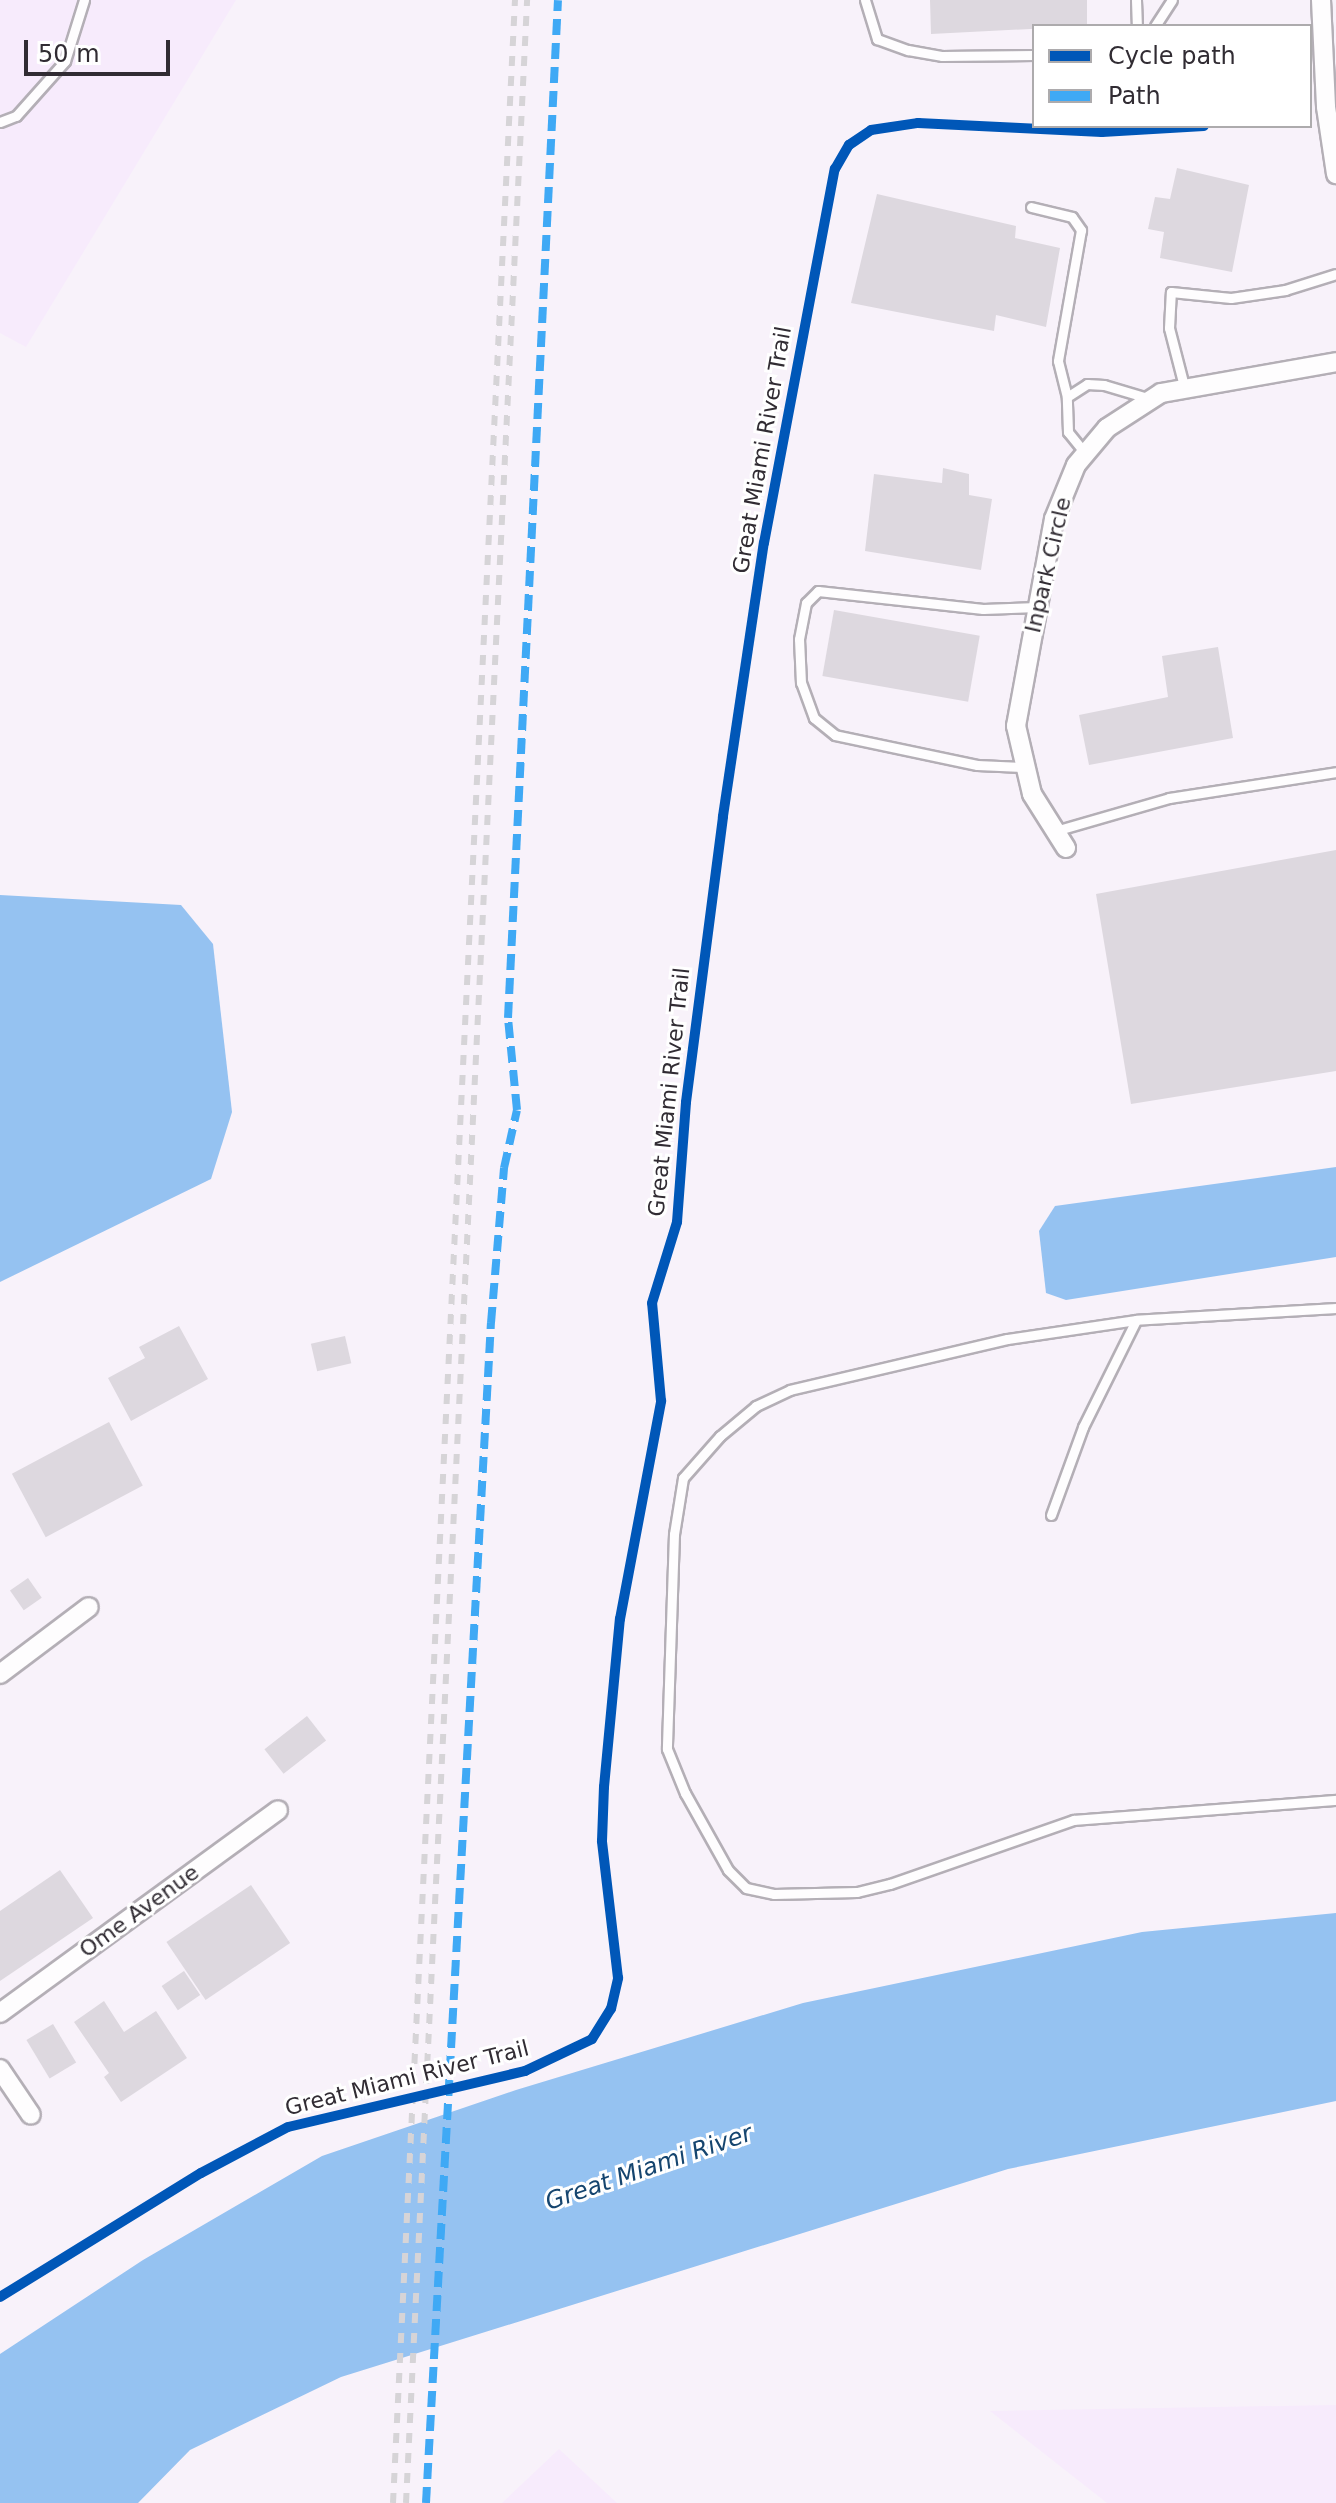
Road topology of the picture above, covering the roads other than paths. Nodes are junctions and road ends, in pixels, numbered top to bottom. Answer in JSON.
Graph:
{"nodes":[{"id":1,"x":84,"y":0,"type":"edge"},
{"id":2,"x":865,"y":0,"type":"edge"},
{"id":3,"x":1136,"y":0,"type":"edge"},
{"id":4,"x":1172,"y":0,"type":"edge"},
{"id":5,"x":1321,"y":0,"type":"edge"},
{"id":6,"x":1137,"y":24,"type":"edge"},
{"id":7,"x":1156,"y":24,"type":"edge"},
{"id":8,"x":1032,"y":55,"type":"edge"},
{"id":9,"x":0,"y":122,"type":"edge"},
{"id":10,"x":1336,"y":174,"type":"edge"},
{"id":11,"x":1031,"y":207,"type":"dead end"},
{"id":12,"x":1336,"y":274,"type":"edge"},
{"id":13,"x":1336,"y":362,"type":"edge"},
{"id":14,"x":1184,"y":386,"type":"junction"},
{"id":15,"x":1067,"y":397,"type":"junction"},
{"id":16,"x":1151,"y":399,"type":"junction"},
{"id":17,"x":1085,"y":453,"type":"junction"},
{"id":18,"x":1037,"y":607,"type":"junction"},
{"id":19,"x":1022,"y":767,"type":"junction"},
{"id":20,"x":1336,"y":772,"type":"edge"},
{"id":21,"x":1055,"y":831,"type":"junction"},
{"id":22,"x":1066,"y":848,"type":"dead end"},
{"id":23,"x":1336,"y":1308,"type":"edge"},
{"id":24,"x":1136,"y":1320,"type":"junction"},
{"id":25,"x":1051,"y":1515,"type":"dead end"},
{"id":26,"x":89,"y":1607,"type":"dead end"},
{"id":27,"x":0,"y":1674,"type":"edge"},
{"id":28,"x":1336,"y":1800,"type":"edge"},
{"id":29,"x":278,"y":1810,"type":"dead end"},
{"id":30,"x":0,"y":2013,"type":"edge"},
{"id":31,"x":0,"y":2069,"type":"edge"},
{"id":32,"x":31,"y":2115,"type":"dead end"}],
"edges":[{"from":1,"to":9,"type":"lane"},
{"from":2,"to":8,"type":"lane"},
{"from":3,"to":6,"type":"lane"},
{"from":4,"to":7,"type":"lane"},
{"from":5,"to":10,"type":"street"},
{"from":11,"to":15,"type":"lane"},
{"from":12,"to":14,"type":"lane"},
{"from":13,"to":14,"type":"street","name":"Inpark Circle"},
{"from":14,"to":16,"type":"street","name":"Inpark Circle"},
{"from":15,"to":16,"type":"lane"},
{"from":15,"to":17,"type":"lane"},
{"from":16,"to":17,"type":"street","name":"Inpark Circle"},
{"from":17,"to":18,"type":"street","name":"Inpark Circle"},
{"from":18,"to":19,"type":"street","name":"Inpark Circle"},
{"from":18,"to":19,"type":"lane"},
{"from":19,"to":21,"type":"street","name":"Inpark Circle"},
{"from":20,"to":21,"type":"lane"},
{"from":21,"to":22,"type":"street","name":"Inpark Circle"},
{"from":23,"to":24,"type":"lane"},
{"from":24,"to":25,"type":"lane"},
{"from":24,"to":28,"type":"lane"},
{"from":26,"to":27,"type":"street"},
{"from":29,"to":30,"type":"street","name":"Ome Avenue"},
{"from":31,"to":32,"type":"street"}]}
